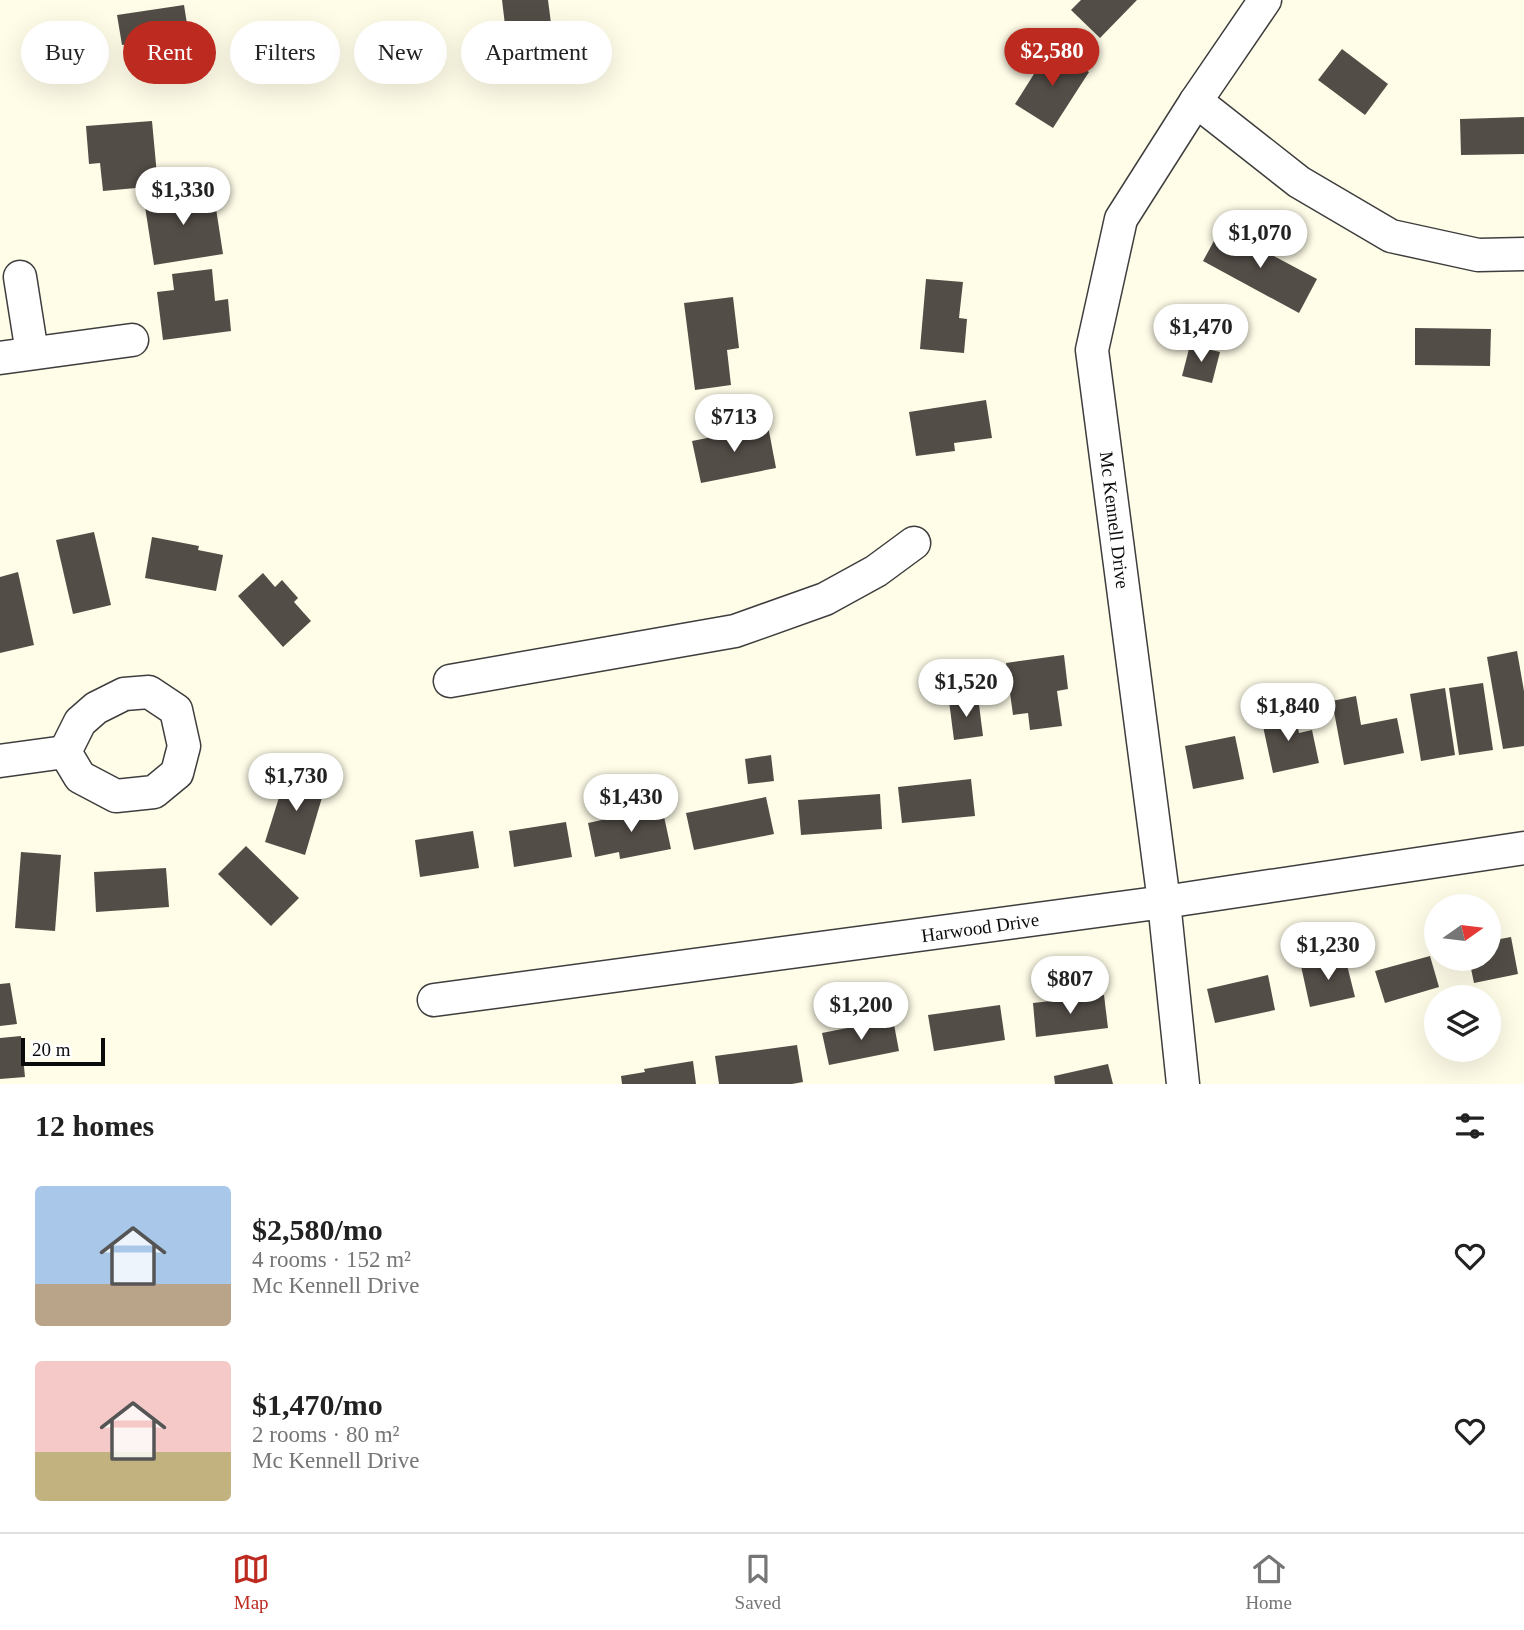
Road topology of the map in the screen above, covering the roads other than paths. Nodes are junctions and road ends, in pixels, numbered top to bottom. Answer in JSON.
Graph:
{"nodes":[{"id":1,"x":1265,"y":0,"type":"edge"},
{"id":2,"x":1196,"y":101,"type":"junction"},
{"id":3,"x":1524,"y":254,"type":"edge"},
{"id":4,"x":20,"y":276,"type":"dead end"},
{"id":5,"x":132,"y":340,"type":"dead end"},
{"id":6,"x":32,"y":353,"type":"junction"},
{"id":7,"x":0,"y":358,"type":"edge"},
{"id":8,"x":914,"y":542,"type":"dead end"},
{"id":9,"x":450,"y":681,"type":"dead end"},
{"id":10,"x":65,"y":751,"type":"dead end"},
{"id":11,"x":0,"y":761,"type":"edge"},
{"id":12,"x":1524,"y":848,"type":"edge"},
{"id":13,"x":1164,"y":902,"type":"junction"},
{"id":14,"x":434,"y":1000,"type":"dead end"},
{"id":15,"x":1183,"y":1084,"type":"edge"}],
"edges":[{"from":1,"to":2,"type":"street","name":"Mc Kennell Drive"},
{"from":2,"to":3,"type":"street"},
{"from":2,"to":13,"type":"street","name":"Mc Kennell Drive"},
{"from":4,"to":6,"type":"street"},
{"from":5,"to":6,"type":"street"},
{"from":6,"to":7,"type":"street"},
{"from":8,"to":9,"type":"street"},
{"from":10,"to":11,"type":"street"},
{"from":12,"to":13,"type":"street","name":"Harwood Drive"},
{"from":13,"to":14,"type":"street","name":"Harwood Drive"},
{"from":13,"to":15,"type":"street","name":"Mc Kennell Drive"}]}
